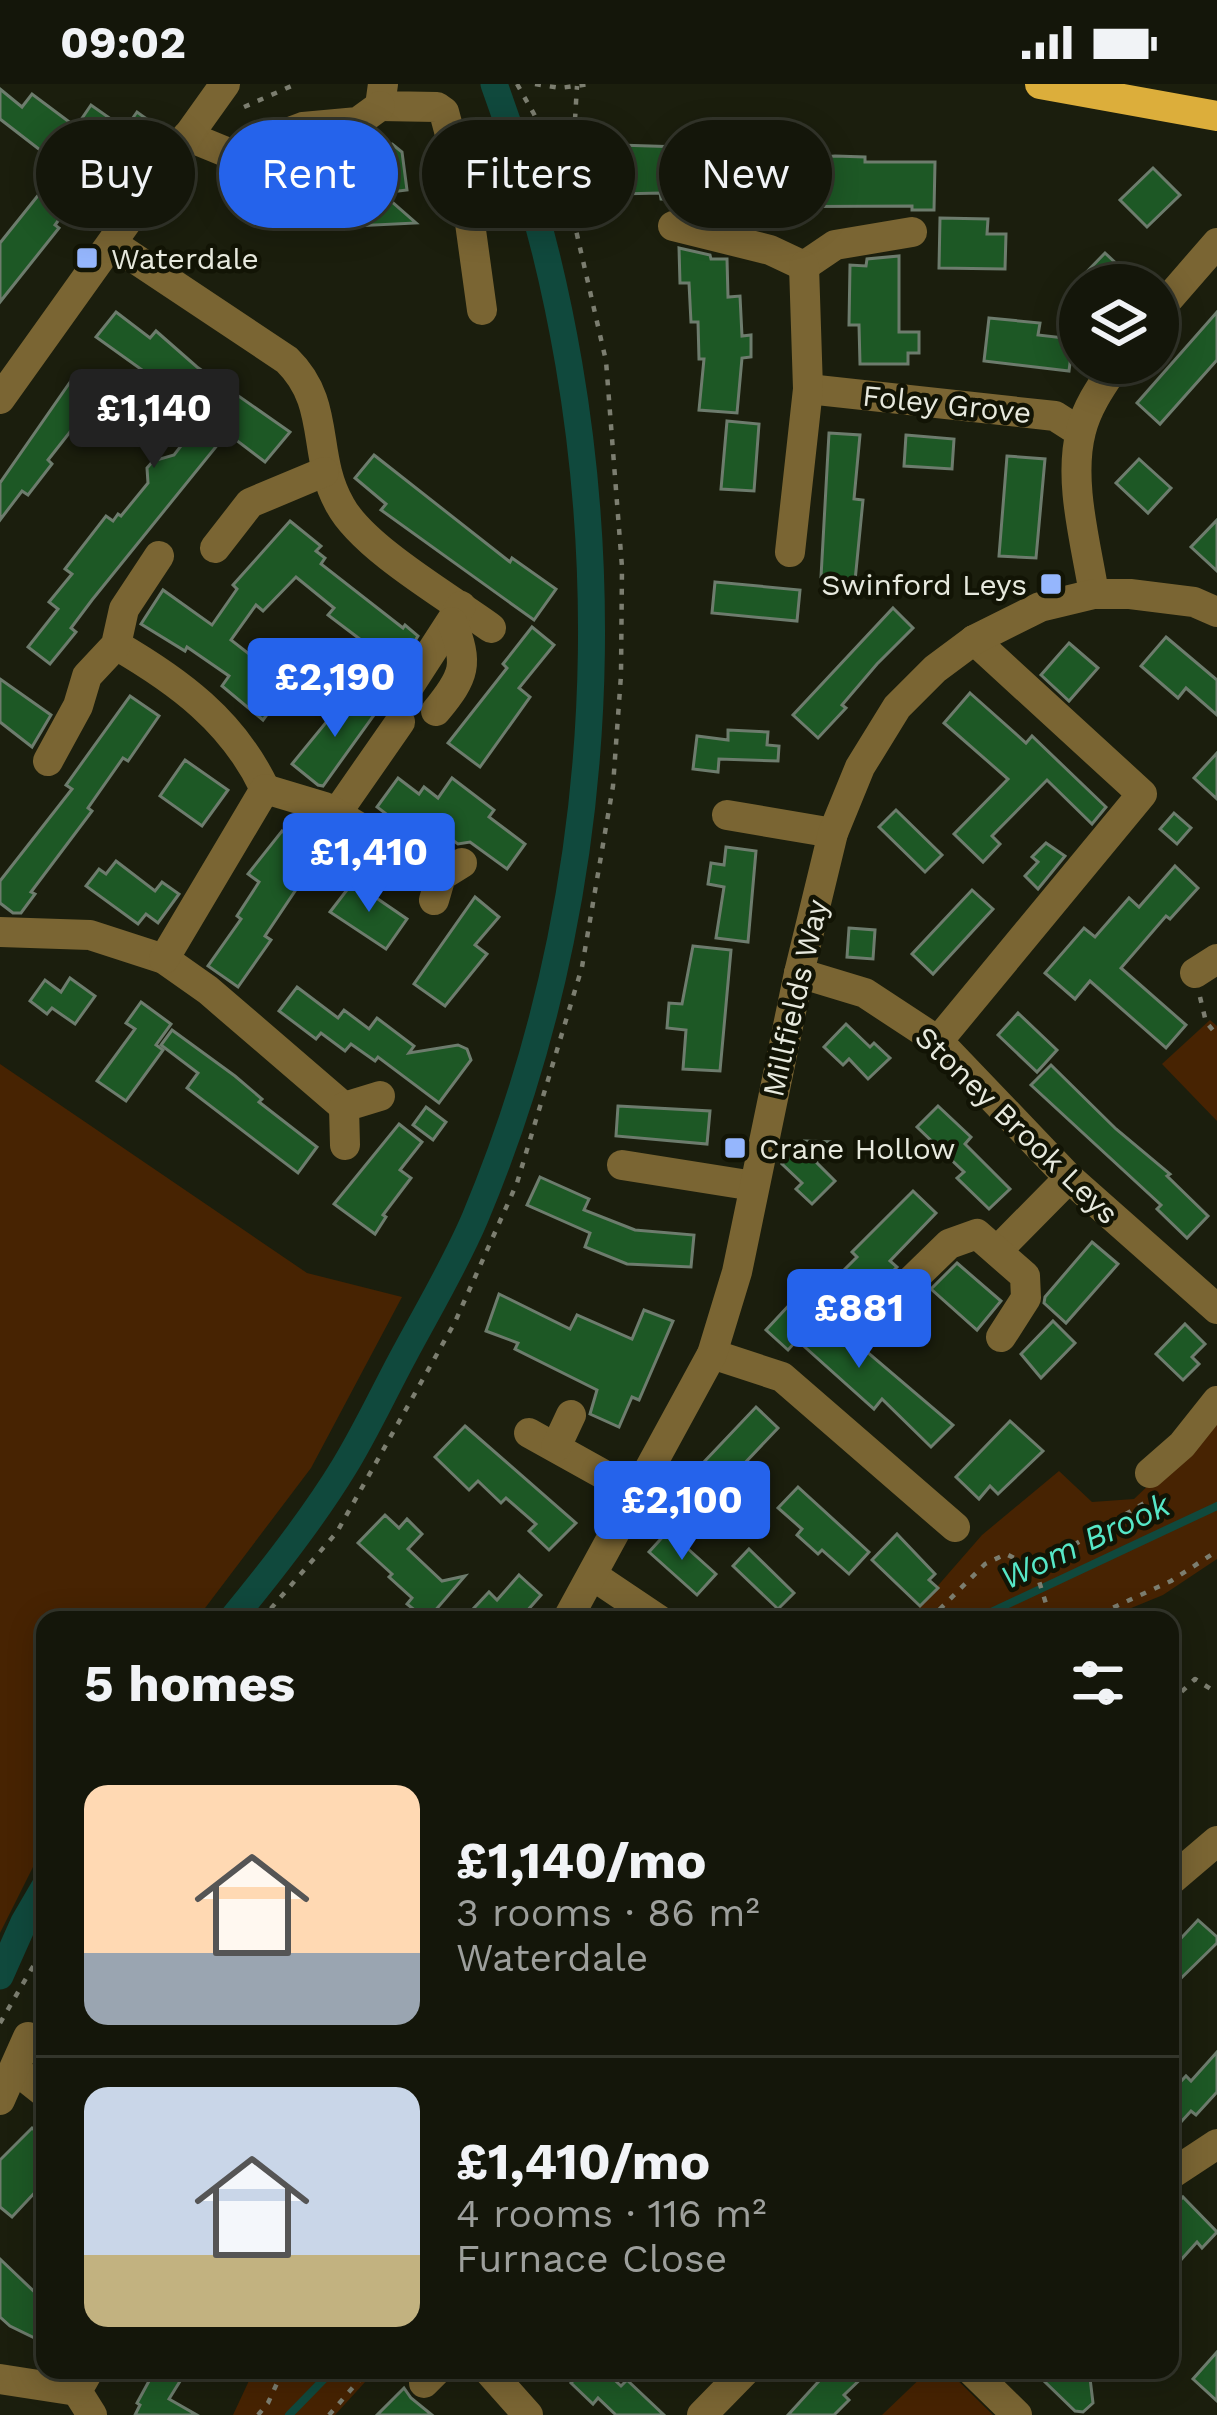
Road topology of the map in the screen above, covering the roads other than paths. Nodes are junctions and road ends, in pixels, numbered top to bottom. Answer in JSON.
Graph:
{"nodes":[{"id":1,"x":225,"y":84,"type":"edge"},
{"id":2,"x":1040,"y":84,"type":"edge"},
{"id":3,"x":382,"y":95,"type":"edge"},
{"id":4,"x":1217,"y":116,"type":"edge"},
{"id":5,"x":195,"y":125,"type":"edge"},
{"id":6,"x":195,"y":139,"type":"edge"},
{"id":7,"x":123,"y":228,"type":"edge"},
{"id":8,"x":681,"y":228,"type":"edge"},
{"id":9,"x":912,"y":232,"type":"dead end"},
{"id":10,"x":1217,"y":243,"type":"edge"},
{"id":11,"x":112,"y":244,"type":"junction"},
{"id":12,"x":1179,"y":265,"type":"edge"},
{"id":13,"x":804,"y":266,"type":"junction"},
{"id":14,"x":482,"y":310,"type":"dead end"},
{"id":15,"x":1104,"y":384,"type":"edge"},
{"id":16,"x":808,"y":388,"type":"junction"},
{"id":17,"x":0,"y":399,"type":"edge"},
{"id":18,"x":1080,"y":432,"type":"junction"},
{"id":19,"x":324,"y":472,"type":"junction"},
{"id":20,"x":214,"y":548,"type":"dead end"},
{"id":21,"x":790,"y":552,"type":"dead end"},
{"id":22,"x":159,"y":556,"type":"dead end"},
{"id":23,"x":1094,"y":594,"type":"junction"},
{"id":24,"x":1217,"y":612,"type":"edge"},
{"id":25,"x":453,"y":620,"type":"junction"},
{"id":26,"x":491,"y":628,"type":"dead end"},
{"id":27,"x":974,"y":640,"type":"junction"},
{"id":28,"x":116,"y":645,"type":"junction"},
{"id":29,"x":436,"y":711,"type":"dead end"},
{"id":30,"x":48,"y":761,"type":"dead end"},
{"id":31,"x":265,"y":788,"type":"junction"},
{"id":32,"x":336,"y":814,"type":"junction"},
{"id":33,"x":727,"y":815,"type":"dead end"},
{"id":34,"x":833,"y":832,"type":"junction"},
{"id":35,"x":445,"y":880,"type":"dead end"},
{"id":36,"x":0,"y":932,"type":"edge"},
{"id":37,"x":164,"y":959,"type":"junction"},
{"id":38,"x":799,"y":973,"type":"junction"},
{"id":39,"x":938,"y":1041,"type":"junction"},
{"id":40,"x":380,"y":1096,"type":"dead end"},
{"id":41,"x":344,"y":1107,"type":"junction"},
{"id":42,"x":345,"y":1144,"type":"dead end"},
{"id":43,"x":622,"y":1166,"type":"dead end"},
{"id":44,"x":1069,"y":1178,"type":"junction"},
{"id":45,"x":754,"y":1186,"type":"junction"},
{"id":46,"x":987,"y":1243,"type":"junction"},
{"id":47,"x":911,"y":1281,"type":"dead end"},
{"id":48,"x":1217,"y":1309,"type":"edge"},
{"id":49,"x":1001,"y":1337,"type":"dead end"},
{"id":50,"x":712,"y":1354,"type":"junction"},
{"id":51,"x":1217,"y":1402,"type":"edge"},
{"id":52,"x":571,"y":1415,"type":"dead end"},
{"id":53,"x":1150,"y":1486,"type":"road end"},
{"id":54,"x":635,"y":1492,"type":"junction"},
{"id":55,"x":955,"y":1527,"type":"dead end"},
{"id":56,"x":592,"y":1575,"type":"junction"},
{"id":57,"x":572,"y":1611,"type":"edge"},
{"id":58,"x":646,"y":1611,"type":"edge"},
{"id":59,"x":1217,"y":1841,"type":"edge"},
{"id":60,"x":1179,"y":1873,"type":"edge"},
{"id":61,"x":28,"y":2037,"type":"dead end"},
{"id":62,"x":16,"y":2070,"type":"junction"},
{"id":63,"x":36,"y":2086,"type":"edge"},
{"id":64,"x":0,"y":2100,"type":"edge"},
{"id":65,"x":1217,"y":2144,"type":"edge"},
{"id":66,"x":1179,"y":2169,"type":"edge"},
{"id":67,"x":0,"y":2379,"type":"edge"},
{"id":68,"x":495,"y":2379,"type":"edge"},
{"id":69,"x":737,"y":2379,"type":"edge"},
{"id":70,"x":980,"y":2379,"type":"edge"},
{"id":71,"x":86,"y":2392,"type":"edge"},
{"id":72,"x":528,"y":2415,"type":"edge"},
{"id":73,"x":702,"y":2415,"type":"edge"},
{"id":74,"x":1017,"y":2415,"type":"edge"}],
"edges":[{"from":1,"to":5,"type":"street"},
{"from":2,"to":4,"type":"main road"},
{"from":3,"to":6,"type":"street"},
{"from":3,"to":14,"type":"street"},
{"from":7,"to":11,"type":"street"},
{"from":8,"to":13,"type":"street"},
{"from":9,"to":13,"type":"street"},
{"from":10,"to":12,"type":"street"},
{"from":11,"to":17,"type":"street"},
{"from":11,"to":19,"type":"street"},
{"from":13,"to":16,"type":"street"},
{"from":15,"to":18,"type":"street"},
{"from":16,"to":18,"type":"street","name":"Foley Grove"},
{"from":16,"to":21,"type":"street"},
{"from":18,"to":23,"type":"street"},
{"from":19,"to":20,"type":"street"},
{"from":19,"to":25,"type":"street"},
{"from":22,"to":28,"type":"street"},
{"from":23,"to":24,"type":"street","name":"Millfields Way"},
{"from":23,"to":27,"type":"street","name":"Millfields Way"},
{"from":25,"to":26,"type":"street"},
{"from":25,"to":29,"type":"street"},
{"from":25,"to":32,"type":"street"},
{"from":27,"to":34,"type":"street","name":"Millfields Way"},
{"from":27,"to":39,"type":"street"},
{"from":28,"to":30,"type":"street"},
{"from":28,"to":31,"type":"street"},
{"from":31,"to":32,"type":"street"},
{"from":31,"to":37,"type":"street"},
{"from":32,"to":35,"type":"street"},
{"from":33,"to":34,"type":"street"},
{"from":34,"to":38,"type":"street","name":"Millfields Way"},
{"from":36,"to":37,"type":"street"},
{"from":37,"to":41,"type":"street"},
{"from":38,"to":39,"type":"street","name":"Stoney Brook Leys"},
{"from":38,"to":45,"type":"street","name":"Millfields Way"},
{"from":39,"to":44,"type":"street","name":"Stoney Brook Leys"},
{"from":40,"to":41,"type":"street"},
{"from":41,"to":42,"type":"street"},
{"from":43,"to":45,"type":"street"},
{"from":44,"to":46,"type":"street"},
{"from":44,"to":48,"type":"street","name":"Stoney Brook Leys"},
{"from":45,"to":50,"type":"street","name":"Millfields Way"},
{"from":46,"to":47,"type":"street"},
{"from":46,"to":49,"type":"street"},
{"from":50,"to":54,"type":"street","name":"Millfields Way"},
{"from":50,"to":55,"type":"street"},
{"from":51,"to":53,"type":"street"},
{"from":52,"to":54,"type":"street"},
{"from":54,"to":56,"type":"street","name":"Millfields Way"},
{"from":56,"to":57,"type":"street","name":"Millfields Way"},
{"from":56,"to":58,"type":"street"},
{"from":59,"to":60,"type":"street"},
{"from":61,"to":62,"type":"street"},
{"from":62,"to":63,"type":"street"},
{"from":62,"to":64,"type":"street"},
{"from":65,"to":66,"type":"street"},
{"from":67,"to":71,"type":"street"},
{"from":68,"to":72,"type":"street"},
{"from":69,"to":73,"type":"street"},
{"from":70,"to":74,"type":"street"}]}
